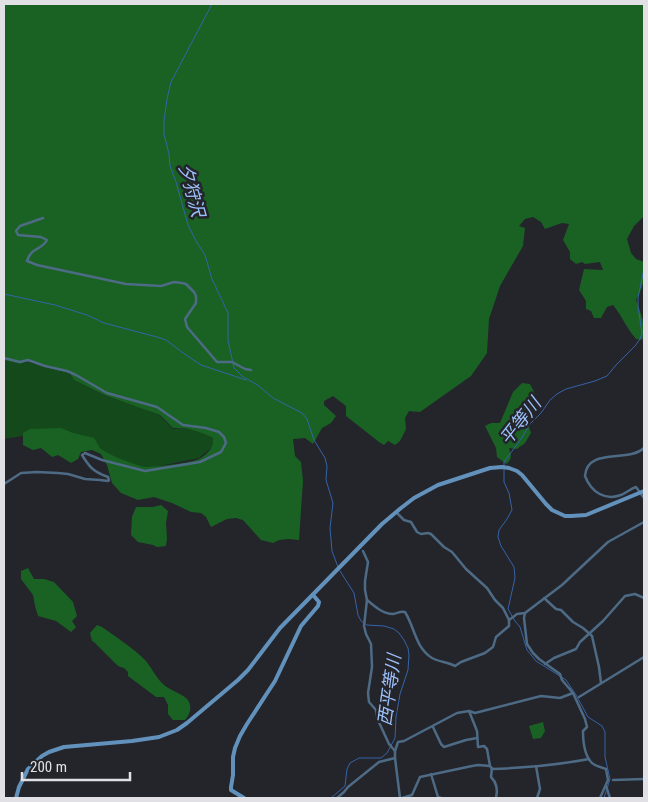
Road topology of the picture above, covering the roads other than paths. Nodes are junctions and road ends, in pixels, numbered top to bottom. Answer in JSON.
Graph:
{"nodes":[{"id":1,"x":43,"y":218,"type":"dead end"},
{"id":2,"x":4,"y":358,"type":"edge"},
{"id":3,"x":250,"y":370,"type":"dead end"},
{"id":4,"x":644,"y":448,"type":"edge"},
{"id":5,"x":4,"y":484,"type":"edge"},
{"id":6,"x":642,"y":492,"type":"edge"},
{"id":7,"x":644,"y":498,"type":"edge"},
{"id":8,"x":396,"y":512,"type":"junction"},
{"id":9,"x":644,"y":522,"type":"edge"},
{"id":10,"x":363,"y":551,"type":"dead end"},
{"id":11,"x":313,"y":595,"type":"junction"},
{"id":12,"x":544,"y":598,"type":"junction"},
{"id":13,"x":644,"y":598,"type":"edge"},
{"id":14,"x":367,"y":600,"type":"junction"},
{"id":15,"x":525,"y":613,"type":"junction"},
{"id":16,"x":510,"y":620,"type":"junction"},
{"id":17,"x":589,"y":634,"type":"junction"},
{"id":18,"x":644,"y":657,"type":"edge"},
{"id":19,"x":546,"y":664,"type":"junction"},
{"id":20,"x":601,"y":683,"type":"junction"},
{"id":21,"x":572,"y":694,"type":"junction"},
{"id":22,"x":579,"y":697,"type":"dead end"},
{"id":23,"x":469,"y":711,"type":"junction"},
{"id":24,"x":432,"y":726,"type":"junction"},
{"id":25,"x":478,"y":738,"type":"junction"},
{"id":26,"x":394,"y":749,"type":"junction"},
{"id":27,"x":395,"y":758,"type":"junction"},
{"id":28,"x":590,"y":759,"type":"junction"},
{"id":29,"x":536,"y":766,"type":"junction"},
{"id":30,"x":491,"y":768,"type":"junction"},
{"id":31,"x":431,"y":774,"type":"junction"},
{"id":32,"x":644,"y":779,"type":"edge"},
{"id":33,"x":613,"y":780,"type":"dead end"},
{"id":34,"x":606,"y":785,"type":"junction"},
{"id":35,"x":16,"y":798,"type":"edge"},
{"id":36,"x":244,"y":798,"type":"edge"},
{"id":37,"x":336,"y":798,"type":"edge"},
{"id":38,"x":401,"y":798,"type":"edge"},
{"id":39,"x":441,"y":798,"type":"edge"},
{"id":40,"x":496,"y":798,"type":"edge"},
{"id":41,"x":537,"y":798,"type":"edge"},
{"id":42,"x":600,"y":798,"type":"edge"},
{"id":43,"x":610,"y":798,"type":"edge"}],
"edges":[{"from":1,"to":3,"type":"street"},
{"from":2,"to":5,"type":"street"},
{"from":4,"to":6,"type":"street"},
{"from":6,"to":7,"type":"street"},
{"from":6,"to":8,"type":"street"},
{"from":8,"to":11,"type":"street"},
{"from":8,"to":16,"type":"street"},
{"from":9,"to":12,"type":"street"},
{"from":10,"to":14,"type":"street"},
{"from":11,"to":35,"type":"street"},
{"from":11,"to":36,"type":"street"},
{"from":12,"to":15,"type":"street"},
{"from":12,"to":17,"type":"street"},
{"from":13,"to":17,"type":"street"},
{"from":14,"to":16,"type":"street"},
{"from":14,"to":26,"type":"street"},
{"from":15,"to":16,"type":"street"},
{"from":15,"to":19,"type":"street"},
{"from":17,"to":19,"type":"street"},
{"from":17,"to":20,"type":"street"},
{"from":18,"to":20,"type":"street"},
{"from":19,"to":21,"type":"street"},
{"from":20,"to":22,"type":"street"},
{"from":21,"to":23,"type":"street"},
{"from":21,"to":28,"type":"street"},
{"from":23,"to":24,"type":"street"},
{"from":23,"to":25,"type":"street"},
{"from":24,"to":25,"type":"street"},
{"from":24,"to":26,"type":"street"},
{"from":25,"to":30,"type":"street"},
{"from":26,"to":27,"type":"street"},
{"from":27,"to":37,"type":"street"},
{"from":27,"to":38,"type":"street"},
{"from":28,"to":29,"type":"street"},
{"from":28,"to":34,"type":"street"},
{"from":29,"to":30,"type":"street"},
{"from":29,"to":41,"type":"street"},
{"from":30,"to":31,"type":"street"},
{"from":30,"to":40,"type":"street"},
{"from":31,"to":38,"type":"street"},
{"from":31,"to":39,"type":"street"},
{"from":32,"to":33,"type":"street"},
{"from":34,"to":42,"type":"street"},
{"from":34,"to":43,"type":"street"}]}
